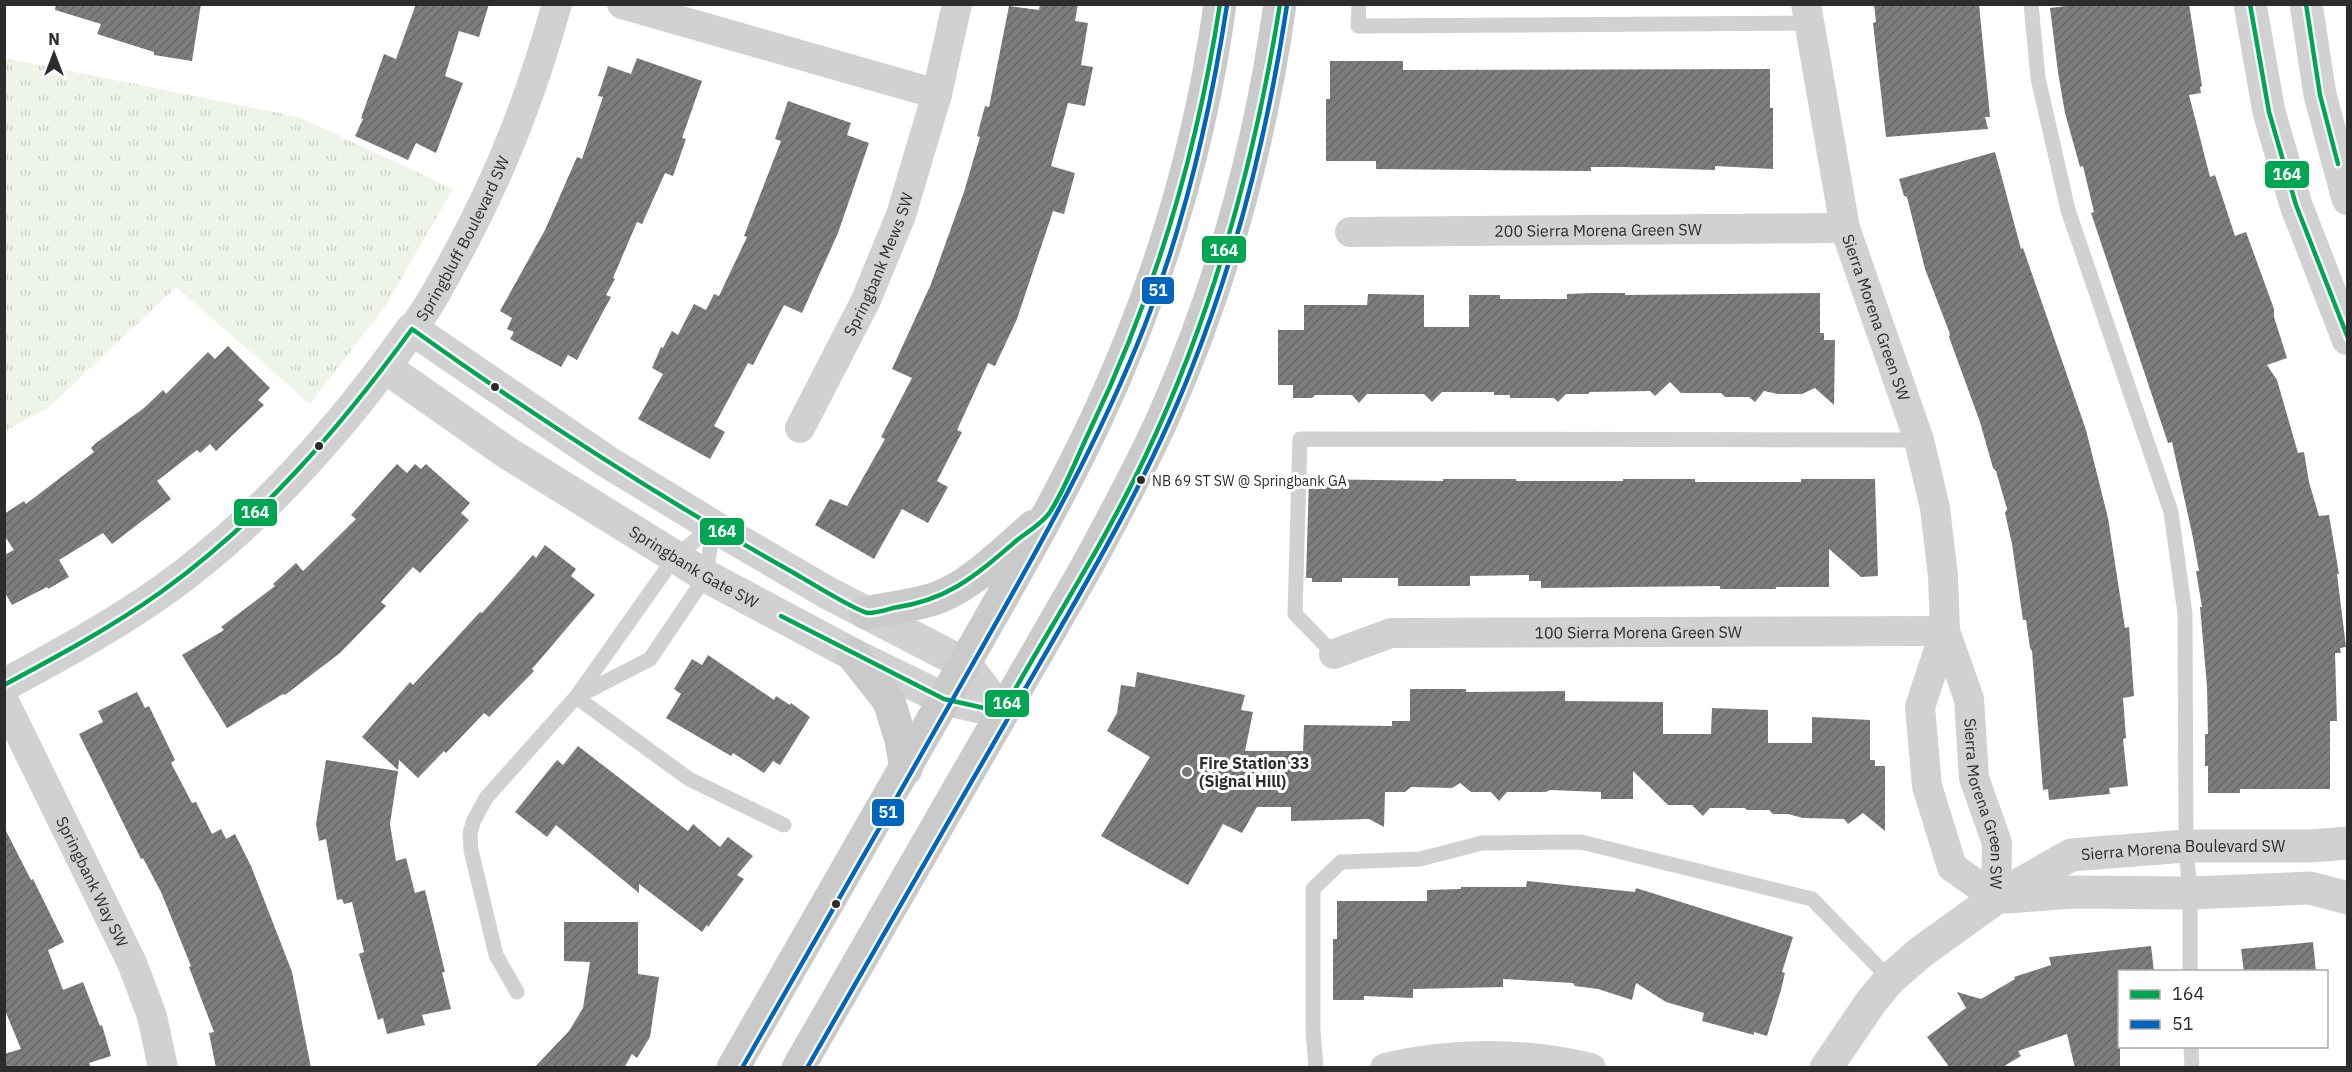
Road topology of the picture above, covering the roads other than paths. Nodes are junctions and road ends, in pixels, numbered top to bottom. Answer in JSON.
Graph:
{"nodes":[{"id":1,"x":557,"y":4,"type":"edge"},
{"id":2,"x":621,"y":4,"type":"edge"},
{"id":3,"x":957,"y":4,"type":"edge"},
{"id":4,"x":1220,"y":4,"type":"edge"},
{"id":5,"x":1280,"y":4,"type":"edge"},
{"id":6,"x":1359,"y":4,"type":"edge"},
{"id":7,"x":2031,"y":4,"type":"edge"},
{"id":8,"x":2250,"y":4,"type":"edge"},
{"id":9,"x":2306,"y":4,"type":"edge"},
{"id":10,"x":1807,"y":14,"type":"edge"},
{"id":11,"x":937,"y":94,"type":"junction"},
{"id":12,"x":2348,"y":199,"type":"edge"},
{"id":13,"x":1845,"y":228,"type":"junction"},
{"id":14,"x":1350,"y":232,"type":"dead end"},
{"id":15,"x":412,"y":329,"type":"junction"},
{"id":16,"x":2348,"y":339,"type":"edge"},
{"id":17,"x":385,"y":367,"type":"junction"},
{"id":18,"x":800,"y":428,"type":"dead end"},
{"id":19,"x":1919,"y":440,"type":"junction"},
{"id":20,"x":1047,"y":516,"type":"junction"},
{"id":21,"x":713,"y":526,"type":"junction"},
{"id":22,"x":675,"y":556,"type":"junction"},
{"id":23,"x":706,"y":576,"type":"junction"},
{"id":24,"x":866,"y":613,"type":"junction"},
{"id":25,"x":1945,"y":631,"type":"junction"},
{"id":26,"x":852,"y":654,"type":"junction"},
{"id":27,"x":1334,"y":654,"type":"joint"},
{"id":28,"x":964,"y":664,"type":"junction"},
{"id":29,"x":4,"y":685,"type":"edge"},
{"id":30,"x":576,"y":697,"type":"junction"},
{"id":31,"x":944,"y":699,"type":"junction"},
{"id":32,"x":4,"y":702,"type":"edge"},
{"id":33,"x":1002,"y":712,"type":"junction"},
{"id":34,"x":906,"y":769,"type":"junction"},
{"id":35,"x":784,"y":825,"type":"dead end"},
{"id":36,"x":2348,"y":843,"type":"edge"},
{"id":37,"x":2186,"y":846,"type":"junction"},
{"id":38,"x":2190,"y":893,"type":"junction"},
{"id":39,"x":1996,"y":898,"type":"junction"},
{"id":40,"x":2348,"y":898,"type":"edge"},
{"id":41,"x":2190,"y":970,"type":"edge"},
{"id":42,"x":1890,"y":979,"type":"junction"},
{"id":43,"x":517,"y":992,"type":"dead end"},
{"id":44,"x":2192,"y":1048,"type":"edge"},
{"id":45,"x":163,"y":1068,"type":"edge"},
{"id":46,"x":733,"y":1068,"type":"edge"},
{"id":47,"x":798,"y":1068,"type":"edge"},
{"id":48,"x":1316,"y":1068,"type":"edge"},
{"id":49,"x":1385,"y":1068,"type":"edge"},
{"id":50,"x":1591,"y":1068,"type":"edge"},
{"id":51,"x":1826,"y":1068,"type":"edge"},
{"id":52,"x":2192,"y":1068,"type":"edge"}],
"edges":[{"from":1,"to":15,"type":"street","name":"Springbluff Boulevard SW"},
{"from":2,"to":11,"type":"street"},
{"from":3,"to":11,"type":"street","name":"Springbank Mews SW"},
{"from":4,"to":20,"type":"main road"},
{"from":5,"to":33,"type":"main road"},
{"from":6,"to":10,"type":"lane"},
{"from":7,"to":37,"type":"lane"},
{"from":8,"to":16,"type":"street"},
{"from":9,"to":12,"type":"street"},
{"from":10,"to":13,"type":"street","name":"Sierra Morena Green SW"},
{"from":11,"to":18,"type":"street","name":"Springbank Mews SW"},
{"from":13,"to":14,"type":"street","name":"200 Sierra Morena Green SW"},
{"from":13,"to":19,"type":"street","name":"Sierra Morena Green SW"},
{"from":15,"to":17,"type":"street","name":"Springbluff Boulevard SW"},
{"from":15,"to":21,"type":"street"},
{"from":17,"to":22,"type":"street","name":"Springbank Gate SW"},
{"from":17,"to":29,"type":"street","name":"Springbluff Boulevard SW"},
{"from":19,"to":25,"type":"street","name":"Sierra Morena Green SW"},
{"from":19,"to":27,"type":"lane"},
{"from":20,"to":24,"type":"main road"},
{"from":20,"to":28,"type":"main road"},
{"from":21,"to":22,"type":"lane"},
{"from":21,"to":23,"type":"lane"},
{"from":21,"to":24,"type":"street"},
{"from":22,"to":23,"type":"street","name":"Springbank Gate SW"},
{"from":22,"to":30,"type":"lane"},
{"from":23,"to":26,"type":"street","name":"Springbank Gate SW"},
{"from":23,"to":30,"type":"lane"},
{"from":24,"to":28,"type":"street"},
{"from":25,"to":27,"type":"street","name":"100 Sierra Morena Green SW"},
{"from":25,"to":39,"type":"street","name":"Sierra Morena Green SW"},
{"from":25,"to":39,"type":"street","name":"Sierra Morena Green SW"},
{"from":26,"to":31,"type":"street","name":"Springbank Gate SW"},
{"from":26,"to":34,"type":"main road"},
{"from":28,"to":31,"type":"main road"},
{"from":28,"to":33,"type":"street"},
{"from":30,"to":35,"type":"lane"},
{"from":30,"to":43,"type":"lane"},
{"from":31,"to":33,"type":"street","name":"Springbank Gate SW"},
{"from":31,"to":34,"type":"main road"},
{"from":32,"to":45,"type":"street","name":"Springbank Way SW"},
{"from":33,"to":47,"type":"main road"},
{"from":34,"to":46,"type":"main road"},
{"from":36,"to":37,"type":"street","name":"Sierra Morena Boulevard SW"},
{"from":37,"to":38,"type":"lane"},
{"from":37,"to":39,"type":"street","name":"Sierra Morena Boulevard SW"},
{"from":38,"to":39,"type":"street"},
{"from":38,"to":40,"type":"street"},
{"from":38,"to":41,"type":"lane"},
{"from":39,"to":42,"type":"street","name":"Sierra Morena Boulevard SW"},
{"from":42,"to":48,"type":"lane"},
{"from":42,"to":51,"type":"street","name":"Sierra Morena Boulevard SW"},
{"from":44,"to":52,"type":"lane"},
{"from":49,"to":50,"type":"street"}]}
